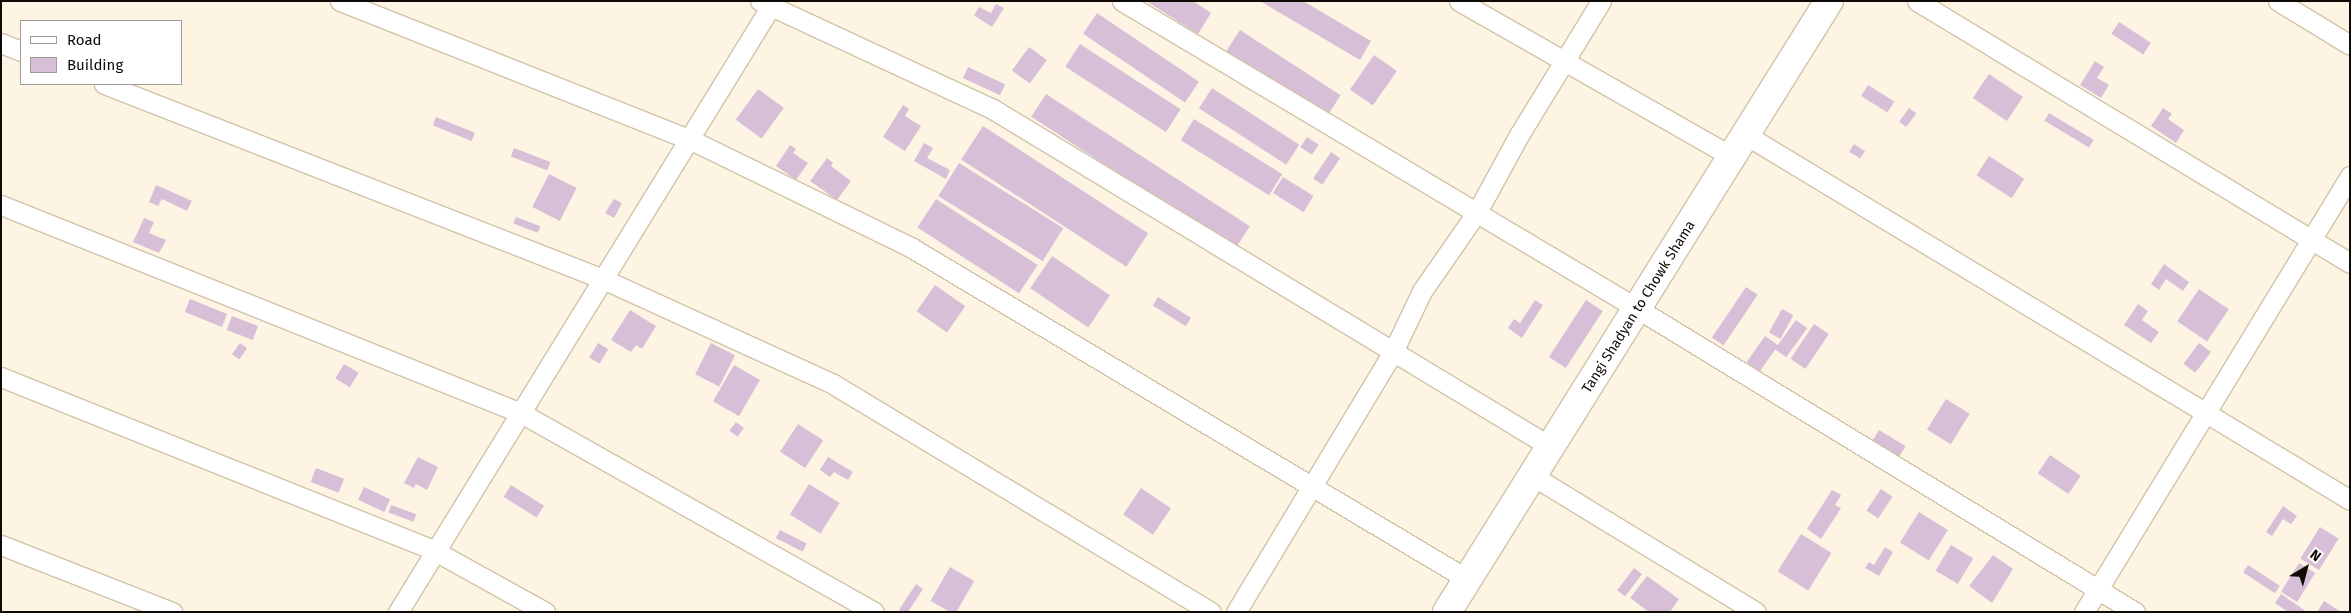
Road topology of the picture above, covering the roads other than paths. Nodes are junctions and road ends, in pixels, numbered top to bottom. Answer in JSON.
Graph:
{"nodes":[{"id":1,"x":340,"y":1,"type":"edge"},
{"id":2,"x":1122,"y":1,"type":"edge"},
{"id":3,"x":1459,"y":1,"type":"edge"},
{"id":4,"x":1601,"y":1,"type":"edge"},
{"id":5,"x":1829,"y":1,"type":"edge"},
{"id":6,"x":1917,"y":1,"type":"edge"},
{"id":7,"x":2278,"y":1,"type":"edge"},
{"id":8,"x":768,"y":3,"type":"edge"},
{"id":9,"x":1,"y":43,"type":"edge"},
{"id":10,"x":2350,"y":45,"type":"edge"},
{"id":11,"x":20,"y":51,"type":"edge"},
{"id":12,"x":1566,"y":63,"type":"junction"},
{"id":13,"x":107,"y":85,"type":"edge"},
{"id":14,"x":689,"y":139,"type":"junction"},
{"id":15,"x":1739,"y":146,"type":"junction"},
{"id":16,"x":2350,"y":176,"type":"edge"},
{"id":17,"x":1,"y":205,"type":"edge"},
{"id":18,"x":1476,"y":212,"type":"junction"},
{"id":19,"x":2311,"y":239,"type":"junction"},
{"id":20,"x":2350,"y":263,"type":"edge"},
{"id":21,"x":603,"y":279,"type":"junction"},
{"id":22,"x":1638,"y":309,"type":"junction"},
{"id":23,"x":1393,"y":352,"type":"junction"},
{"id":24,"x":1,"y":377,"type":"edge"},
{"id":25,"x":521,"y":412,"type":"junction"},
{"id":26,"x":2205,"y":413,"type":"junction"},
{"id":27,"x":1550,"y":448,"type":"junction"},
{"id":28,"x":1532,"y":476,"type":"junction"},
{"id":29,"x":1313,"y":487,"type":"junction"},
{"id":30,"x":2350,"y":500,"type":"edge"},
{"id":31,"x":1,"y":545,"type":"edge"},
{"id":32,"x":436,"y":551,"type":"junction"},
{"id":33,"x":1467,"y":579,"type":"junction"},
{"id":34,"x":2098,"y":589,"type":"junction"},
{"id":35,"x":172,"y":612,"type":"edge"},
{"id":36,"x":398,"y":612,"type":"edge"},
{"id":37,"x":545,"y":612,"type":"edge"},
{"id":38,"x":874,"y":612,"type":"edge"},
{"id":39,"x":1210,"y":612,"type":"edge"},
{"id":40,"x":1236,"y":612,"type":"edge"},
{"id":41,"x":1447,"y":612,"type":"edge"},
{"id":42,"x":1756,"y":612,"type":"edge"},
{"id":43,"x":2084,"y":612,"type":"edge"},
{"id":44,"x":2135,"y":612,"type":"edge"}],
"edges":[{"from":1,"to":14,"type":"street"},
{"from":2,"to":18,"type":"street"},
{"from":3,"to":12,"type":"street"},
{"from":4,"to":12,"type":"street"},
{"from":5,"to":15,"type":"main road","name":"Tangi Shadyan to Chowk Shama"},
{"from":6,"to":19,"type":"street"},
{"from":7,"to":10,"type":"street"},
{"from":8,"to":14,"type":"street"},
{"from":8,"to":23,"type":"street"},
{"from":9,"to":11,"type":"street"},
{"from":12,"to":15,"type":"street"},
{"from":12,"to":18,"type":"street"},
{"from":13,"to":21,"type":"street"},
{"from":14,"to":21,"type":"street"},
{"from":14,"to":29,"type":"street"},
{"from":15,"to":22,"type":"main road","name":"Tangi Shadyan to Chowk Shama"},
{"from":15,"to":26,"type":"street"},
{"from":16,"to":19,"type":"street"},
{"from":17,"to":25,"type":"street"},
{"from":18,"to":22,"type":"street"},
{"from":18,"to":23,"type":"street"},
{"from":19,"to":20,"type":"street"},
{"from":19,"to":26,"type":"street"},
{"from":21,"to":25,"type":"street"},
{"from":21,"to":39,"type":"street"},
{"from":22,"to":27,"type":"main road","name":"Tangi Shadyan to Chowk Shama"},
{"from":22,"to":34,"type":"street"},
{"from":23,"to":27,"type":"street"},
{"from":23,"to":29,"type":"street"},
{"from":24,"to":32,"type":"street"},
{"from":25,"to":32,"type":"street"},
{"from":25,"to":38,"type":"street"},
{"from":26,"to":30,"type":"street"},
{"from":26,"to":34,"type":"street"},
{"from":27,"to":28,"type":"main road","name":"Tangi Shadyan to Chowk Shama"},
{"from":28,"to":33,"type":"main road","name":"Tangi Shadyan to Chowk Shama"},
{"from":28,"to":42,"type":"street"},
{"from":29,"to":33,"type":"street"},
{"from":29,"to":40,"type":"street"},
{"from":31,"to":35,"type":"street"},
{"from":32,"to":36,"type":"street"},
{"from":32,"to":37,"type":"street"},
{"from":33,"to":41,"type":"main road","name":"Tangi Shadyan to Chowk Shama"},
{"from":34,"to":43,"type":"street"},
{"from":34,"to":44,"type":"street"}]}
